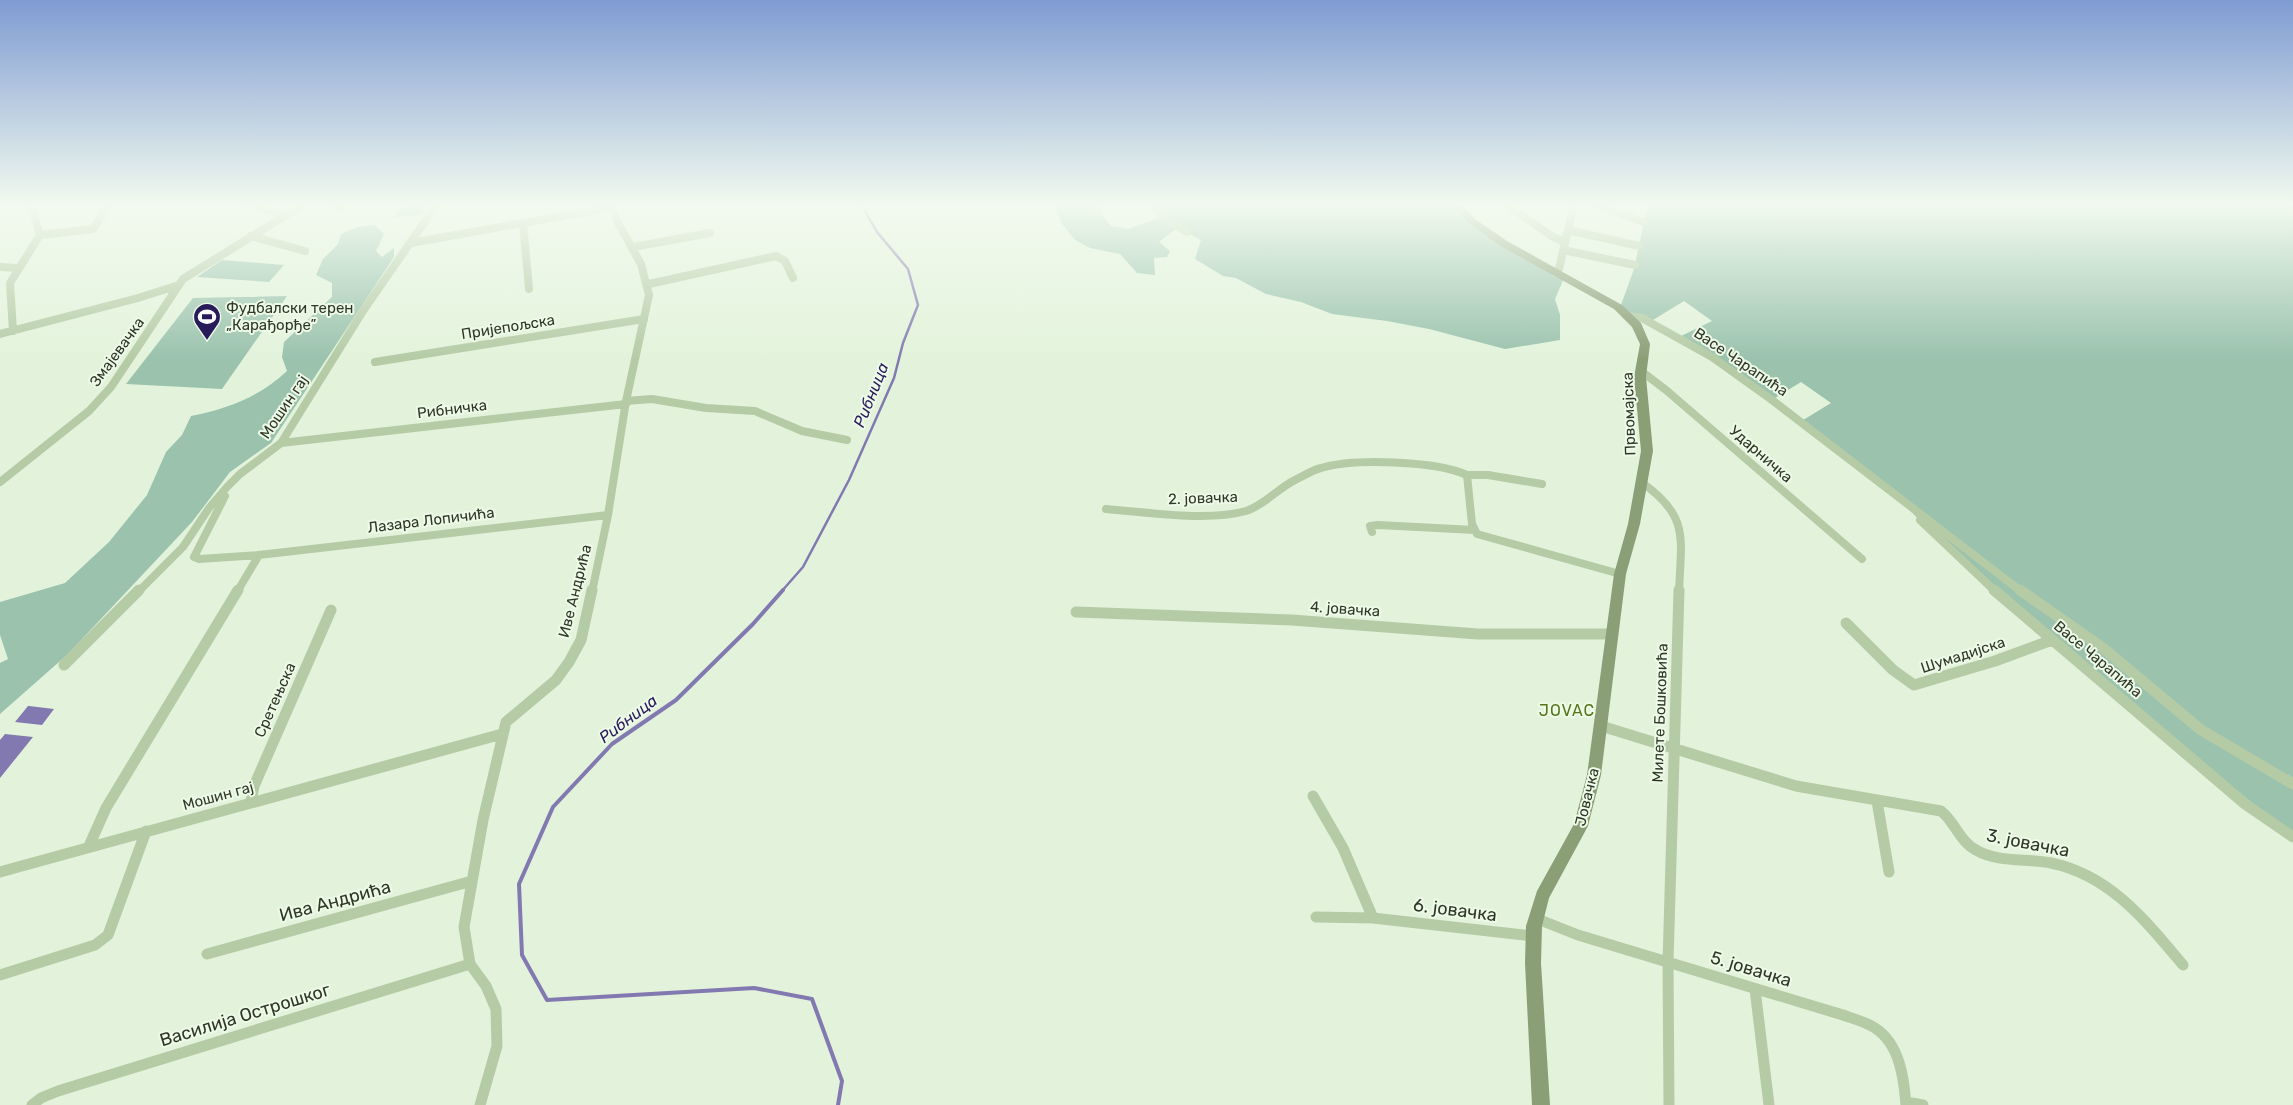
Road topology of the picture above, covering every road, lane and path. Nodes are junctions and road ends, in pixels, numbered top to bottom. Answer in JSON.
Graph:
{"nodes":[{"id":1,"x":26,"y":256,"type":"edge"},
{"id":2,"x":219,"y":256,"type":"edge"},
{"id":3,"x":402,"y":256,"type":"edge"},
{"id":4,"x":526,"y":256,"type":"edge"},
{"id":5,"x":637,"y":256,"type":"edge"},
{"id":6,"x":1525,"y":256,"type":"edge"},
{"id":7,"x":1562,"y":256,"type":"edge"},
{"id":8,"x":1590,"y":256,"type":"edge"},
{"id":9,"x":1635,"y":265,"type":"dead end"},
{"id":10,"x":0,"y":267,"type":"edge"},
{"id":11,"x":18,"y":268,"type":"junction"},
{"id":12,"x":1555,"y":273,"type":"junction"},
{"id":13,"x":793,"y":278,"type":"dead end"},
{"id":14,"x":649,"y":284,"type":"junction"},
{"id":15,"x":179,"y":285,"type":"junction"},
{"id":16,"x":529,"y":289,"type":"dead end"},
{"id":17,"x":1629,"y":316,"type":"junction"},
{"id":18,"x":644,"y":319,"type":"junction"},
{"id":19,"x":13,"y":331,"type":"junction"},
{"id":20,"x":0,"y":334,"type":"edge"},
{"id":21,"x":375,"y":362,"type":"dead end"},
{"id":22,"x":1641,"y":371,"type":"junction"},
{"id":23,"x":626,"y":402,"type":"junction"},
{"id":24,"x":847,"y":440,"type":"dead end"},
{"id":25,"x":281,"y":443,"type":"junction"},
{"id":26,"x":1467,"y":475,"type":"junction"},
{"id":27,"x":0,"y":482,"type":"edge"},
{"id":28,"x":1641,"y":482,"type":"junction"},
{"id":29,"x":1542,"y":484,"type":"dead end"},
{"id":30,"x":227,"y":487,"type":"junction"},
{"id":31,"x":1892,"y":493,"type":"junction"},
{"id":32,"x":1106,"y":509,"type":"dead end"},
{"id":33,"x":608,"y":515,"type":"junction"},
{"id":34,"x":1474,"y":530,"type":"junction"},
{"id":35,"x":1372,"y":532,"type":"dead end"},
{"id":36,"x":259,"y":555,"type":"junction"},
{"id":37,"x":1862,"y":560,"type":"dead end"},
{"id":38,"x":1620,"y":574,"type":"junction"},
{"id":39,"x":331,"y":610,"type":"dead end"},
{"id":40,"x":1076,"y":612,"type":"dead end"},
{"id":41,"x":1846,"y":623,"type":"dead end"},
{"id":42,"x":1612,"y":634,"type":"junction"},
{"id":43,"x":2052,"y":640,"type":"junction"},
{"id":44,"x":64,"y":665,"type":"dead end"},
{"id":45,"x":1601,"y":726,"type":"junction"},
{"id":46,"x":502,"y":734,"type":"junction"},
{"id":47,"x":1673,"y":749,"type":"junction"},
{"id":48,"x":2293,"y":784,"type":"edge"},
{"id":49,"x":1313,"y":796,"type":"dead end"},
{"id":50,"x":1877,"y":801,"type":"junction"},
{"id":51,"x":251,"y":802,"type":"junction"},
{"id":52,"x":146,"y":831,"type":"junction"},
{"id":53,"x":2293,"y":837,"type":"edge"},
{"id":54,"x":89,"y":846,"type":"junction"},
{"id":55,"x":0,"y":872,"type":"edge"},
{"id":56,"x":1889,"y":872,"type":"dead end"},
{"id":57,"x":472,"y":881,"type":"junction"},
{"id":58,"x":1316,"y":917,"type":"dead end"},
{"id":59,"x":1373,"y":918,"type":"junction"},
{"id":60,"x":1535,"y":918,"type":"junction"},
{"id":61,"x":1533,"y":936,"type":"junction"},
{"id":62,"x":207,"y":954,"type":"dead end"},
{"id":63,"x":1668,"y":962,"type":"junction"},
{"id":64,"x":470,"y":964,"type":"junction"},
{"id":65,"x":2182,"y":965,"type":"dead end"},
{"id":66,"x":0,"y":975,"type":"edge"},
{"id":67,"x":1755,"y":989,"type":"junction"},
{"id":68,"x":1906,"y":1103,"type":"edge"},
{"id":69,"x":32,"y":1105,"type":"edge"},
{"id":70,"x":480,"y":1105,"type":"edge"},
{"id":71,"x":1542,"y":1105,"type":"edge"},
{"id":72,"x":1669,"y":1105,"type":"edge"},
{"id":73,"x":1769,"y":1105,"type":"edge"},
{"id":74,"x":1923,"y":1105,"type":"edge"}],
"edges":[{"from":1,"to":11,"type":"street"},
{"from":2,"to":15,"type":"street","name":"Змајевачка"},
{"from":3,"to":25,"type":"street","name":"Мошин гај"},
{"from":4,"to":16,"type":"street"},
{"from":5,"to":14,"type":"street","name":"Иве Андрића"},
{"from":6,"to":12,"type":"main road","name":"Првомајска"},
{"from":7,"to":12,"type":"street"},
{"from":8,"to":9,"type":"street"},
{"from":10,"to":11,"type":"street"},
{"from":11,"to":19,"type":"street"},
{"from":12,"to":17,"type":"main road","name":"Првомајска"},
{"from":13,"to":14,"type":"street"},
{"from":14,"to":18,"type":"street","name":"Иве Андрића"},
{"from":15,"to":19,"type":"street"},
{"from":15,"to":27,"type":"street","name":"Змајевачка"},
{"from":17,"to":22,"type":"main road","name":"Првомајска"},
{"from":17,"to":31,"type":"street","name":"Васе Чарапића"},
{"from":18,"to":21,"type":"street","name":"Пријепољска"},
{"from":18,"to":23,"type":"street","name":"Иве Андрића"},
{"from":19,"to":20,"type":"street"},
{"from":22,"to":28,"type":"main road","name":"Првомајска"},
{"from":22,"to":37,"type":"street","name":"Ударничка"},
{"from":23,"to":24,"type":"street","name":"Рибничка"},
{"from":23,"to":25,"type":"street","name":"Рибничка"},
{"from":23,"to":33,"type":"street","name":"Иве Андрића"},
{"from":25,"to":30,"type":"street","name":"Мошин гај"},
{"from":26,"to":29,"type":"street","name":"2. јовачка"},
{"from":26,"to":32,"type":"street","name":"2. јовачка"},
{"from":26,"to":34,"type":"street"},
{"from":28,"to":38,"type":"main road","name":"Јовачка"},
{"from":28,"to":47,"type":"street","name":"Милете Бошковића"},
{"from":30,"to":36,"type":"street","name":"Лазара Лопичића"},
{"from":30,"to":44,"type":"street","name":"Мошин гај"},
{"from":31,"to":43,"type":"street","name":"Васе Чарапића"},
{"from":31,"to":48,"type":"street","name":"Васе Чарапића"},
{"from":33,"to":36,"type":"street","name":"Лазара Лопичића"},
{"from":33,"to":46,"type":"street","name":"Иве Андрића"},
{"from":34,"to":35,"type":"street"},
{"from":34,"to":38,"type":"street"},
{"from":36,"to":54,"type":"street"},
{"from":38,"to":42,"type":"main road","name":"Јовачка"},
{"from":39,"to":51,"type":"street","name":"Сретењска"},
{"from":40,"to":42,"type":"street","name":"4. јовачка"},
{"from":41,"to":43,"type":"street","name":"Шумадијска"},
{"from":42,"to":45,"type":"main road","name":"Јовачка"},
{"from":43,"to":53,"type":"street","name":"Васе Чарапића"},
{"from":45,"to":47,"type":"street","name":"3. јовачка"},
{"from":45,"to":60,"type":"main road","name":"Јовачка"},
{"from":46,"to":51,"type":"street","name":"Мошин гај"},
{"from":46,"to":57,"type":"street","name":"Иве Андрића"},
{"from":47,"to":50,"type":"street","name":"3. јовачка"},
{"from":47,"to":63,"type":"street","name":"Милете Бошковића"},
{"from":49,"to":59,"type":"street"},
{"from":50,"to":56,"type":"street"},
{"from":50,"to":65,"type":"street","name":"3. јовачка"},
{"from":51,"to":52,"type":"street","name":"Мошин гај"},
{"from":52,"to":54,"type":"street","name":"Мошин гај"},
{"from":52,"to":66,"type":"street"},
{"from":54,"to":55,"type":"street","name":"Мошин гај"},
{"from":57,"to":62,"type":"street","name":"Ива Андрића"},
{"from":57,"to":64,"type":"street","name":"Иве Андрића"},
{"from":58,"to":59,"type":"street","name":"6. јовачка"},
{"from":59,"to":61,"type":"street","name":"6. јовачка"},
{"from":60,"to":61,"type":"main road","name":"Јовачка"},
{"from":60,"to":63,"type":"street","name":"5. јовачка"},
{"from":61,"to":71,"type":"main road","name":"Јовачка"},
{"from":63,"to":67,"type":"street","name":"5. јовачка"},
{"from":63,"to":72,"type":"street","name":"Милете Бошковића"},
{"from":64,"to":69,"type":"street","name":"Василија Острошког"},
{"from":64,"to":70,"type":"street","name":"Иве Андрића"},
{"from":67,"to":68,"type":"street","name":"5. јовачка"},
{"from":67,"to":73,"type":"street"},
{"from":68,"to":74,"type":"street"}]}
